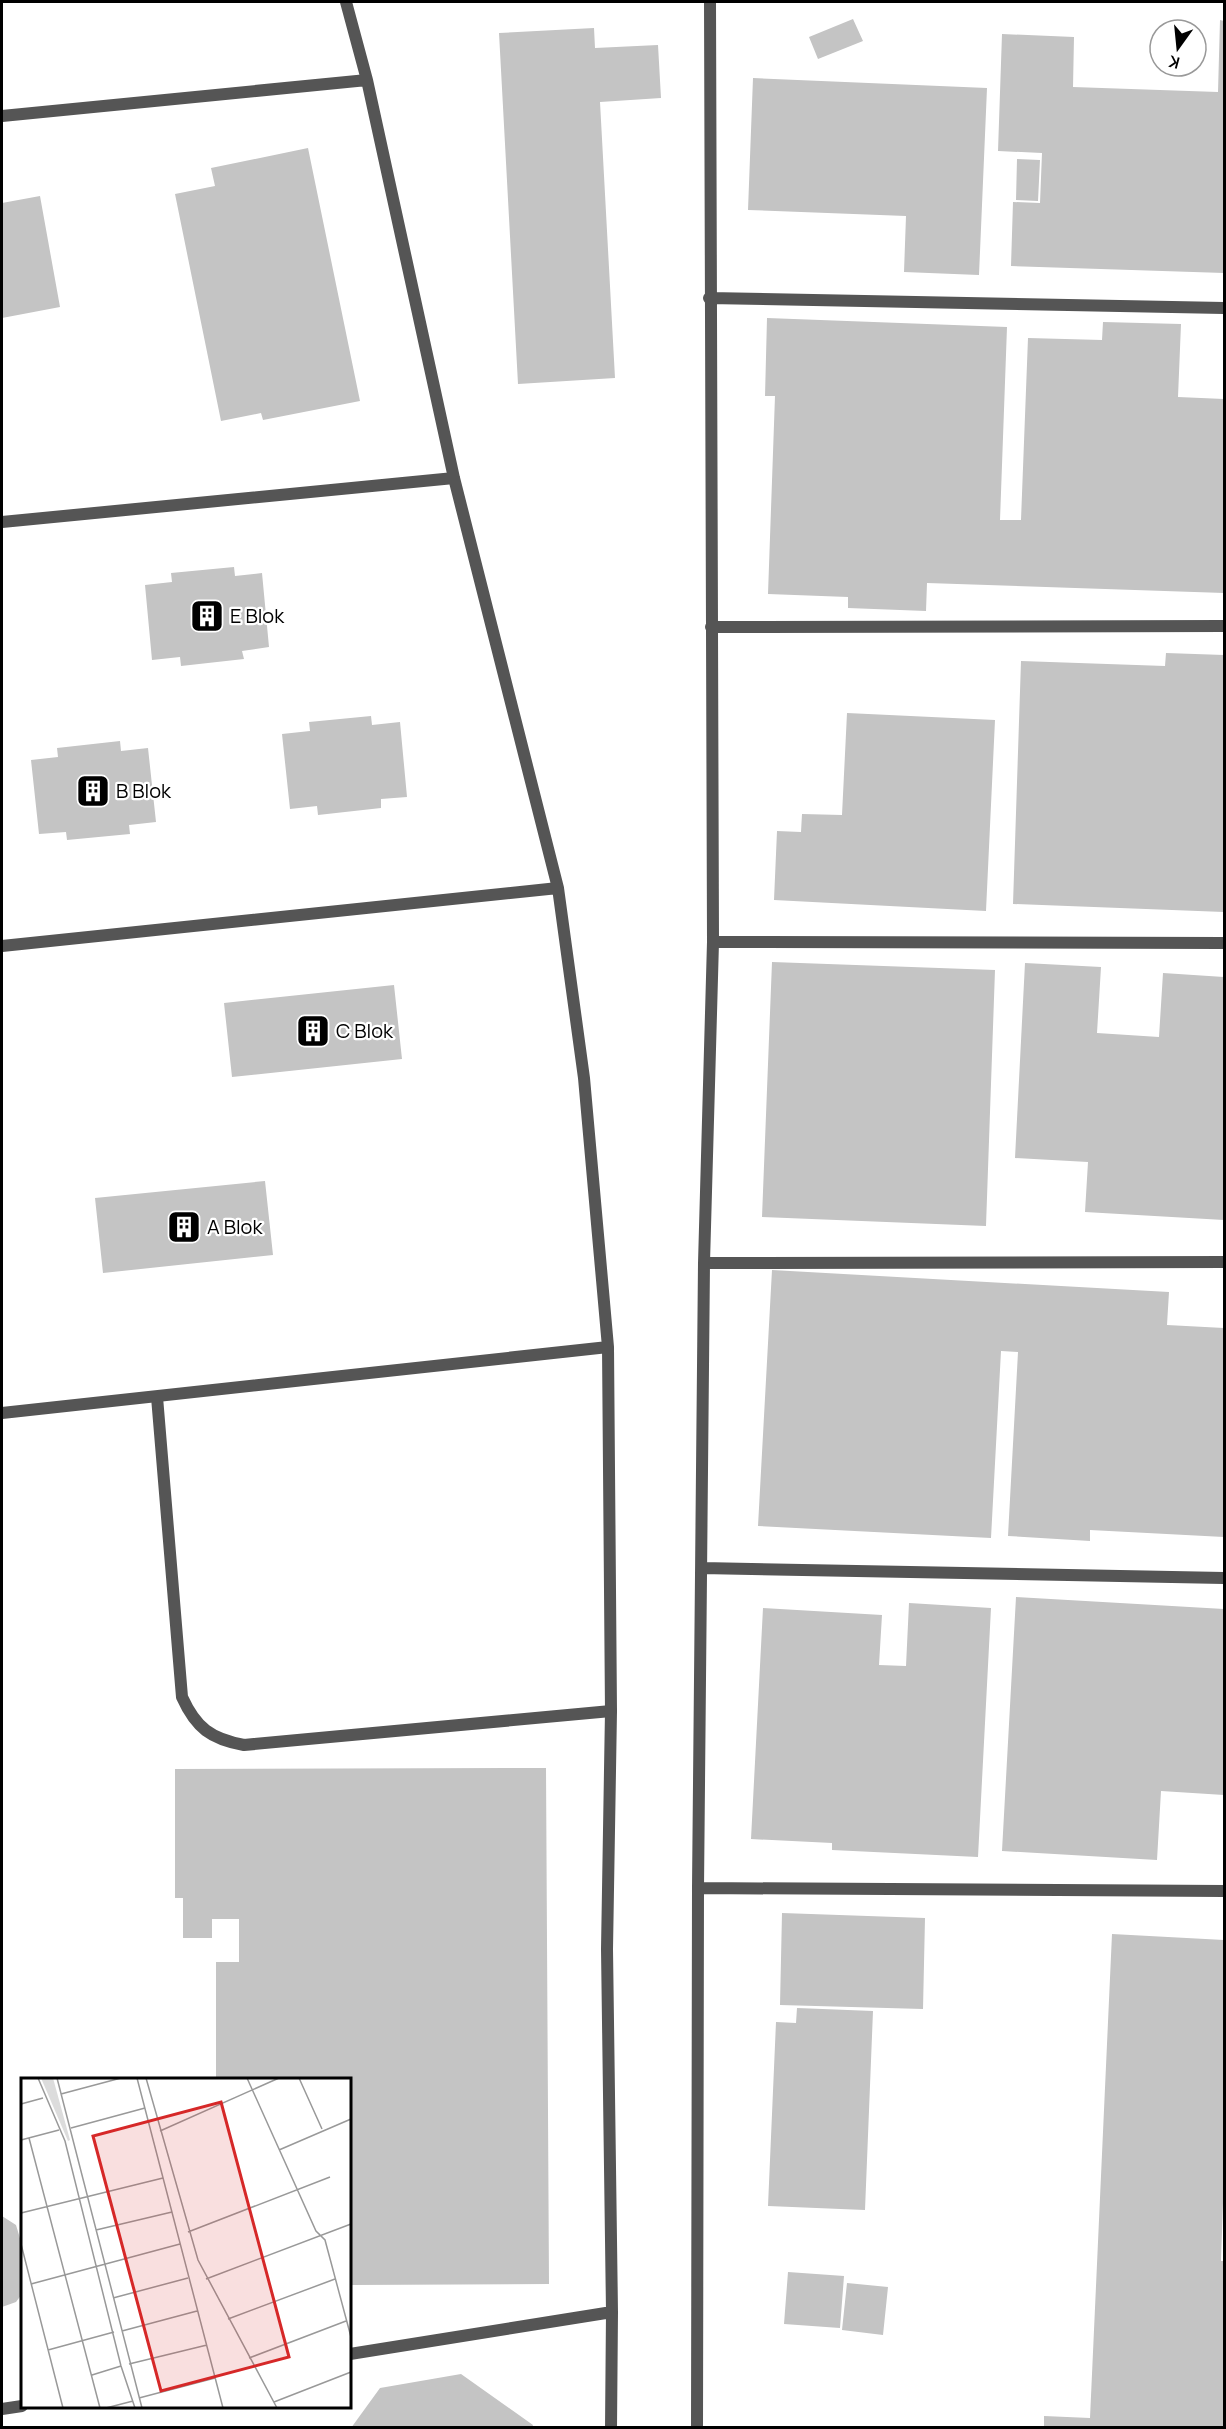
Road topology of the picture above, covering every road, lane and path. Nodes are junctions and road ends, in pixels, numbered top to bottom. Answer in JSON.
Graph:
{"nodes":[{"id":1,"x":346,"y":2,"type":"edge"},
{"id":2,"x":710,"y":2,"type":"edge"},
{"id":3,"x":367,"y":80,"type":"junction"},
{"id":4,"x":2,"y":116,"type":"edge"},
{"id":5,"x":709,"y":298,"type":"junction"},
{"id":6,"x":1224,"y":308,"type":"edge"},
{"id":7,"x":453,"y":478,"type":"junction"},
{"id":8,"x":2,"y":522,"type":"edge"},
{"id":9,"x":1224,"y":626,"type":"edge"},
{"id":10,"x":711,"y":627,"type":"junction"},
{"id":11,"x":558,"y":888,"type":"junction"},
{"id":12,"x":712,"y":942,"type":"junction"},
{"id":13,"x":1224,"y":944,"type":"edge"},
{"id":14,"x":2,"y":946,"type":"edge"},
{"id":15,"x":1224,"y":1262,"type":"edge"},
{"id":16,"x":704,"y":1263,"type":"junction"},
{"id":17,"x":608,"y":1347,"type":"junction"},
{"id":18,"x":157,"y":1398,"type":"junction"},
{"id":19,"x":2,"y":1413,"type":"edge"},
{"id":20,"x":702,"y":1568,"type":"junction"},
{"id":21,"x":1224,"y":1578,"type":"edge"},
{"id":22,"x":611,"y":1711,"type":"junction"},
{"id":23,"x":698,"y":1888,"type":"junction"},
{"id":24,"x":1224,"y":1891,"type":"edge"},
{"id":25,"x":612,"y":2313,"type":"junction"},
{"id":26,"x":351,"y":2354,"type":"edge"},
{"id":27,"x":21,"y":2406,"type":"edge"},
{"id":28,"x":2,"y":2409,"type":"edge"},
{"id":29,"x":611,"y":2427,"type":"edge"},
{"id":30,"x":697,"y":2427,"type":"edge"}],
"edges":[{"from":1,"to":3,"type":"street"},
{"from":2,"to":5,"type":"street"},
{"from":3,"to":4,"type":"street"},
{"from":3,"to":7,"type":"street"},
{"from":5,"to":6,"type":"street"},
{"from":5,"to":10,"type":"street"},
{"from":7,"to":8,"type":"street"},
{"from":7,"to":11,"type":"street"},
{"from":9,"to":10,"type":"street"},
{"from":10,"to":12,"type":"street"},
{"from":11,"to":14,"type":"street"},
{"from":11,"to":17,"type":"street"},
{"from":12,"to":13,"type":"street"},
{"from":12,"to":16,"type":"street"},
{"from":15,"to":16,"type":"street"},
{"from":16,"to":20,"type":"street"},
{"from":17,"to":18,"type":"street"},
{"from":17,"to":22,"type":"street"},
{"from":18,"to":19,"type":"street"},
{"from":18,"to":22,"type":"street"},
{"from":20,"to":21,"type":"street"},
{"from":20,"to":23,"type":"street"},
{"from":22,"to":25,"type":"street"},
{"from":23,"to":24,"type":"street"},
{"from":23,"to":30,"type":"street"},
{"from":25,"to":26,"type":"street"},
{"from":25,"to":29,"type":"street"},
{"from":27,"to":28,"type":"street"}]}
